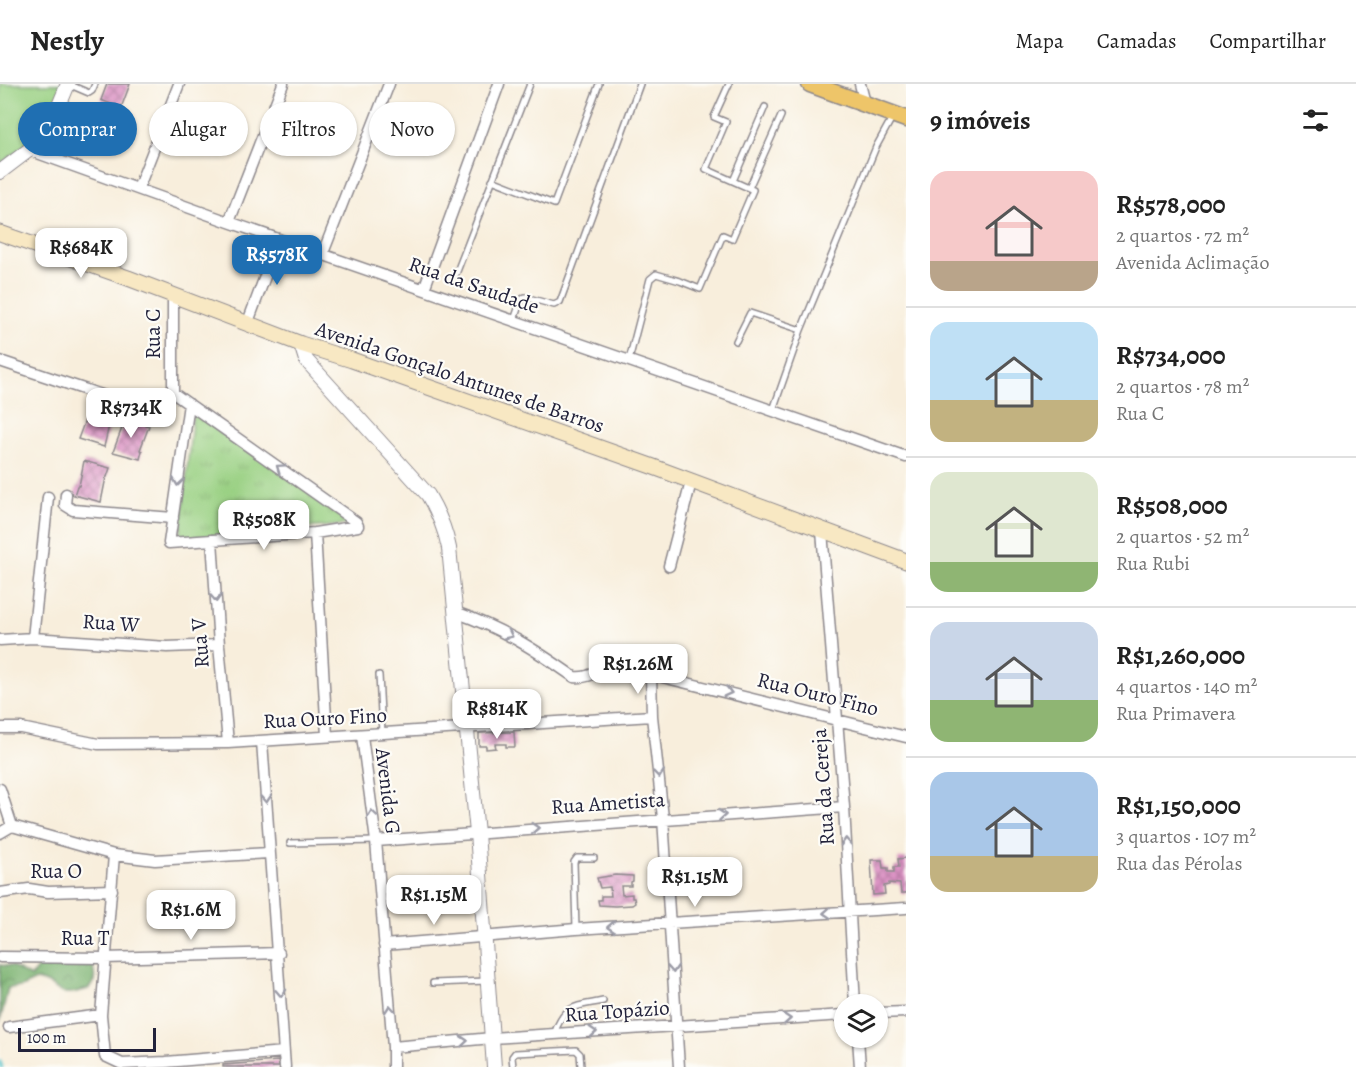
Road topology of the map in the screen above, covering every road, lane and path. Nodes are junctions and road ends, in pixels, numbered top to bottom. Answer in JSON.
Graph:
{"nodes":[{"id":1,"x":68,"y":84,"type":"edge"},
{"id":2,"x":95,"y":84,"type":"edge"},
{"id":3,"x":179,"y":84,"type":"edge"},
{"id":4,"x":284,"y":84,"type":"edge"},
{"id":5,"x":389,"y":84,"type":"edge"},
{"id":6,"x":499,"y":84,"type":"edge"},
{"id":7,"x":530,"y":84,"type":"edge"},
{"id":8,"x":599,"y":84,"type":"edge"},
{"id":9,"x":640,"y":84,"type":"edge"},
{"id":10,"x":729,"y":84,"type":"edge"},
{"id":11,"x":810,"y":84,"type":"edge"},
{"id":12,"x":860,"y":84,"type":"edge"},
{"id":13,"x":61,"y":102,"type":"edge"},
{"id":14,"x":865,"y":103,"type":"junction"},
{"id":15,"x":765,"y":107,"type":"dead end"},
{"id":16,"x":781,"y":116,"type":"dead end"},
{"id":17,"x":900,"y":117,"type":"edge"},
{"id":18,"x":21,"y":156,"type":"edge"},
{"id":19,"x":47,"y":156,"type":"edge"},
{"id":20,"x":53,"y":158,"type":"joint"},
{"id":21,"x":0,"y":172,"type":"edge"},
{"id":22,"x":492,"y":180,"type":"junction"},
{"id":23,"x":734,"y":181,"type":"junction"},
{"id":24,"x":749,"y":188,"type":"junction"},
{"id":25,"x":138,"y":189,"type":"junction"},
{"id":26,"x":229,"y":222,"type":"junction"},
{"id":27,"x":0,"y":233,"type":"edge"},
{"id":28,"x":279,"y":239,"type":"junction"},
{"id":29,"x":323,"y":254,"type":"junction"},
{"id":30,"x":456,"y":274,"type":"dead end"},
{"id":31,"x":424,"y":289,"type":"junction"},
{"id":32,"x":173,"y":295,"type":"junction"},
{"id":33,"x":514,"y":320,"type":"junction"},
{"id":34,"x":248,"y":322,"type":"junction"},
{"id":35,"x":801,"y":330,"type":"junction"},
{"id":36,"x":736,"y":340,"type":"dead end"},
{"id":37,"x":300,"y":344,"type":"junction"},
{"id":38,"x":629,"y":360,"type":"junction"},
{"id":39,"x":0,"y":361,"type":"edge"},
{"id":40,"x":173,"y":393,"type":"junction"},
{"id":41,"x":189,"y":404,"type":"junction"},
{"id":42,"x":773,"y":410,"type":"junction"},
{"id":43,"x":906,"y":457,"type":"edge"},
{"id":44,"x":691,"y":482,"type":"junction"},
{"id":45,"x":66,"y":494,"type":"dead end"},
{"id":46,"x":48,"y":497,"type":"dead end"},
{"id":47,"x":174,"y":518,"type":"junction"},
{"id":48,"x":822,"y":531,"type":"junction"},
{"id":49,"x":315,"y":533,"type":"junction"},
{"id":50,"x":212,"y":540,"type":"junction"},
{"id":51,"x":906,"y":561,"type":"edge"},
{"id":52,"x":669,"y":566,"type":"dead end"},
{"id":53,"x":456,"y":612,"type":"junction"},
{"id":54,"x":33,"y":638,"type":"junction"},
{"id":55,"x":0,"y":640,"type":"edge"},
{"id":56,"x":219,"y":645,"type":"junction"},
{"id":57,"x":651,"y":673,"type":"junction"},
{"id":58,"x":379,"y":675,"type":"dead end"},
{"id":59,"x":652,"y":716,"type":"junction"},
{"id":60,"x":838,"y":719,"type":"junction"},
{"id":61,"x":0,"y":728,"type":"edge"},
{"id":62,"x":466,"y":729,"type":"junction"},
{"id":63,"x":382,"y":734,"type":"junction"},
{"id":64,"x":327,"y":736,"type":"junction"},
{"id":65,"x":362,"y":736,"type":"junction"},
{"id":66,"x":906,"y":737,"type":"edge"},
{"id":67,"x":262,"y":741,"type":"junction"},
{"id":68,"x":228,"y":743,"type":"junction"},
{"id":69,"x":0,"y":789,"type":"edge"},
{"id":70,"x":844,"y":807,"type":"junction"},
{"id":71,"x":663,"y":818,"type":"junction"},
{"id":72,"x":12,"y":826,"type":"junction"},
{"id":73,"x":0,"y":833,"type":"edge"},
{"id":74,"x":477,"y":833,"type":"junction"},
{"id":75,"x":376,"y":841,"type":"junction"},
{"id":76,"x":290,"y":843,"type":"dead end"},
{"id":77,"x":269,"y":853,"type":"junction"},
{"id":78,"x":114,"y":855,"type":"junction"},
{"id":79,"x":594,"y":858,"type":"dead end"},
{"id":80,"x":111,"y":890,"type":"junction"},
{"id":81,"x":0,"y":894,"type":"edge"},
{"id":82,"x":482,"y":897,"type":"junction"},
{"id":83,"x":433,"y":901,"type":"dead end"},
{"id":84,"x":906,"y":908,"type":"edge"},
{"id":85,"x":849,"y":911,"type":"junction"},
{"id":86,"x":670,"y":924,"type":"junction"},
{"id":87,"x":576,"y":929,"type":"junction"},
{"id":88,"x":485,"y":936,"type":"junction"},
{"id":89,"x":384,"y":945,"type":"junction"},
{"id":90,"x":279,"y":953,"type":"junction"},
{"id":91,"x":0,"y":957,"type":"edge"},
{"id":92,"x":105,"y":958,"type":"junction"},
{"id":93,"x":489,"y":981,"type":"junction"},
{"id":94,"x":433,"y":983,"type":"dead end"},
{"id":95,"x":854,"y":994,"type":"edge"},
{"id":96,"x":603,"y":1001,"type":"dead end"},
{"id":97,"x":906,"y":1011,"type":"edge"},
{"id":98,"x":888,"y":1012,"type":"edge"},
{"id":99,"x":100,"y":1015,"type":"junction"},
{"id":100,"x":834,"y":1016,"type":"edge"},
{"id":101,"x":676,"y":1026,"type":"junction"},
{"id":102,"x":9,"y":1027,"type":"dead end"},
{"id":103,"x":554,"y":1034,"type":"junction"},
{"id":104,"x":492,"y":1038,"type":"junction"},
{"id":105,"x":393,"y":1047,"type":"junction"},
{"id":106,"x":859,"y":1048,"type":"edge"},
{"id":107,"x":284,"y":1052,"type":"junction"},
{"id":108,"x":285,"y":1067,"type":"edge"},
{"id":109,"x":393,"y":1067,"type":"edge"},
{"id":110,"x":494,"y":1067,"type":"edge"},
{"id":111,"x":513,"y":1067,"type":"edge"},
{"id":112,"x":581,"y":1067,"type":"edge"},
{"id":113,"x":679,"y":1067,"type":"edge"},
{"id":114,"x":860,"y":1067,"type":"edge"}],
"edges":[{"from":1,"to":2,"type":"lane"},
{"from":1,"to":13,"type":"street"},
{"from":3,"to":25,"type":"street"},
{"from":4,"to":26,"type":"street"},
{"from":5,"to":29,"type":"street"},
{"from":6,"to":31,"type":"street"},
{"from":7,"to":22,"type":"lane"},
{"from":8,"to":22,"type":"lane"},
{"from":9,"to":33,"type":"lane"},
{"from":10,"to":23,"type":"lane"},
{"from":11,"to":14,"type":"main road"},
{"from":12,"to":14,"type":"street"},
{"from":14,"to":17,"type":"main road"},
{"from":15,"to":23,"type":"lane"},
{"from":16,"to":24,"type":"lane"},
{"from":17,"to":35,"type":"lane"},
{"from":18,"to":21,"type":"street"},
{"from":19,"to":20,"type":"street","name":"Rua da Saudade"},
{"from":20,"to":25,"type":"street","name":"Rua da Saudade"},
{"from":22,"to":30,"type":"lane"},
{"from":23,"to":24,"type":"lane"},
{"from":24,"to":38,"type":"lane"},
{"from":25,"to":26,"type":"street","name":"Rua da Saudade"},
{"from":26,"to":28,"type":"street","name":"Rua da Saudade"},
{"from":27,"to":32,"type":"main road","name":"Avenida Gonçalo Antunes de Barros"},
{"from":28,"to":29,"type":"street","name":"Rua da Saudade"},
{"from":28,"to":34,"type":"street"},
{"from":29,"to":31,"type":"street","name":"Rua da Saudade"},
{"from":31,"to":33,"type":"street","name":"Rua da Saudade"},
{"from":32,"to":34,"type":"main road","name":"Avenida Gonçalo Antunes de Barros"},
{"from":32,"to":40,"type":"street","name":"Rua C"},
{"from":33,"to":38,"type":"street","name":"Rua da Saudade"},
{"from":34,"to":37,"type":"main road","name":"Avenida Gonçalo Antunes de Barros"},
{"from":35,"to":36,"type":"lane"},
{"from":35,"to":42,"type":"lane"},
{"from":37,"to":44,"type":"main road","name":"Avenida Gonçalo Antunes de Barros"},
{"from":37,"to":53,"type":"street"},
{"from":38,"to":42,"type":"street","name":"Rua da Saudade"},
{"from":39,"to":40,"type":"street"},
{"from":40,"to":41,"type":"street"},
{"from":41,"to":47,"type":"street","one_way":true},
{"from":49,"to":41,"type":"street","one_way":true},
{"from":42,"to":43,"type":"street","name":"Rua da Saudade"},
{"from":44,"to":48,"type":"main road","name":"Avenida Gonçalo Antunes de Barros"},
{"from":44,"to":52,"type":"street"},
{"from":45,"to":47,"type":"street"},
{"from":46,"to":54,"type":"street"},
{"from":47,"to":50,"type":"street"},
{"from":48,"to":51,"type":"main road","name":"Avenida Gonçalo Antunes de Barros"},
{"from":48,"to":60,"type":"street","name":"Rua da Cereja"},
{"from":49,"to":50,"type":"street"},
{"from":49,"to":64,"type":"street"},
{"from":50,"to":56,"type":"street","name":"Rua V","one_way":true},
{"from":53,"to":57,"type":"street","name":"Rua Ouro Fino","one_way":true},
{"from":53,"to":62,"type":"street"},
{"from":54,"to":55,"type":"street","name":"Rua W"},
{"from":54,"to":56,"type":"street","name":"Rua W"},
{"from":56,"to":68,"type":"street","name":"Rua V"},
{"from":57,"to":59,"type":"street"},
{"from":57,"to":60,"type":"street","name":"Rua Ouro Fino","one_way":true},
{"from":58,"to":63,"type":"lane"},
{"from":59,"to":62,"type":"street","name":"Rua Ouro Fino"},
{"from":59,"to":71,"type":"street","one_way":true},
{"from":60,"to":66,"type":"street","name":"Rua Ouro Fino"},
{"from":60,"to":70,"type":"street","name":"Rua da Cereja"},
{"from":61,"to":68,"type":"street","name":"Rua Ouro Fino"},
{"from":62,"to":63,"type":"street","name":"Rua Ouro Fino"},
{"from":62,"to":74,"type":"street"},
{"from":63,"to":65,"type":"street","name":"Rua Ouro Fino"},
{"from":64,"to":65,"type":"street","name":"Rua Ouro Fino"},
{"from":64,"to":67,"type":"street","name":"Rua Ouro Fino"},
{"from":75,"to":65,"type":"street","name":"Avenida G","one_way":true},
{"from":67,"to":68,"type":"street","name":"Rua Ouro Fino"},
{"from":67,"to":77,"type":"street","one_way":true},
{"from":69,"to":72,"type":"street"},
{"from":71,"to":70,"type":"street","name":"Rua Ametista","one_way":true},
{"from":85,"to":70,"type":"street","name":"Rua da Cereja","one_way":true},
{"from":74,"to":71,"type":"street","name":"Rua Ametista","one_way":true},
{"from":71,"to":86,"type":"street"},
{"from":72,"to":73,"type":"street"},
{"from":72,"to":78,"type":"street"},
{"from":74,"to":75,"type":"street","name":"Rua Ametista"},
{"from":74,"to":82,"type":"street"},
{"from":75,"to":76,"type":"lane"},
{"from":75,"to":89,"type":"street","name":"Avenida G"},
{"from":77,"to":78,"type":"street"},
{"from":77,"to":90,"type":"street"},
{"from":78,"to":80,"type":"street"},
{"from":79,"to":87,"type":"lane"},
{"from":80,"to":81,"type":"street","name":"Rua O"},
{"from":80,"to":92,"type":"street"},
{"from":82,"to":83,"type":"lane"},
{"from":82,"to":88,"type":"street"},
{"from":84,"to":85,"type":"street"},
{"from":85,"to":86,"type":"street","one_way":true},
{"from":85,"to":95,"type":"street","name":"Rua da Cereja"},
{"from":86,"to":87,"type":"street","one_way":true},
{"from":86,"to":101,"type":"street","one_way":true},
{"from":87,"to":88,"type":"street"},
{"from":88,"to":89,"type":"street"},
{"from":88,"to":93,"type":"street"},
{"from":105,"to":89,"type":"street","name":"Avenida G","one_way":true},
{"from":90,"to":92,"type":"street","name":"Rua T"},
{"from":90,"to":107,"type":"street","one_way":true},
{"from":91,"to":92,"type":"street","name":"Rua T"},
{"from":92,"to":99,"type":"street"},
{"from":93,"to":94,"type":"lane"},
{"from":93,"to":104,"type":"street"},
{"from":96,"to":103,"type":"lane"},
{"from":97,"to":98,"type":"street"},
{"from":99,"to":102,"type":"street"},
{"from":99,"to":107,"type":"street"},
{"from":101,"to":100,"type":"street","name":"Rua Topázio","one_way":true},
{"from":103,"to":101,"type":"street","name":"Rua Topázio","one_way":true},
{"from":101,"to":113,"type":"street"},
{"from":103,"to":104,"type":"street","name":"Rua Topázio"},
{"from":105,"to":104,"type":"street","name":"Rua Topázio","one_way":true},
{"from":104,"to":110,"type":"street"},
{"from":105,"to":109,"type":"street","name":"Avenida G"},
{"from":106,"to":114,"type":"street"},
{"from":107,"to":108,"type":"street"},
{"from":111,"to":112,"type":"lane"}]}
